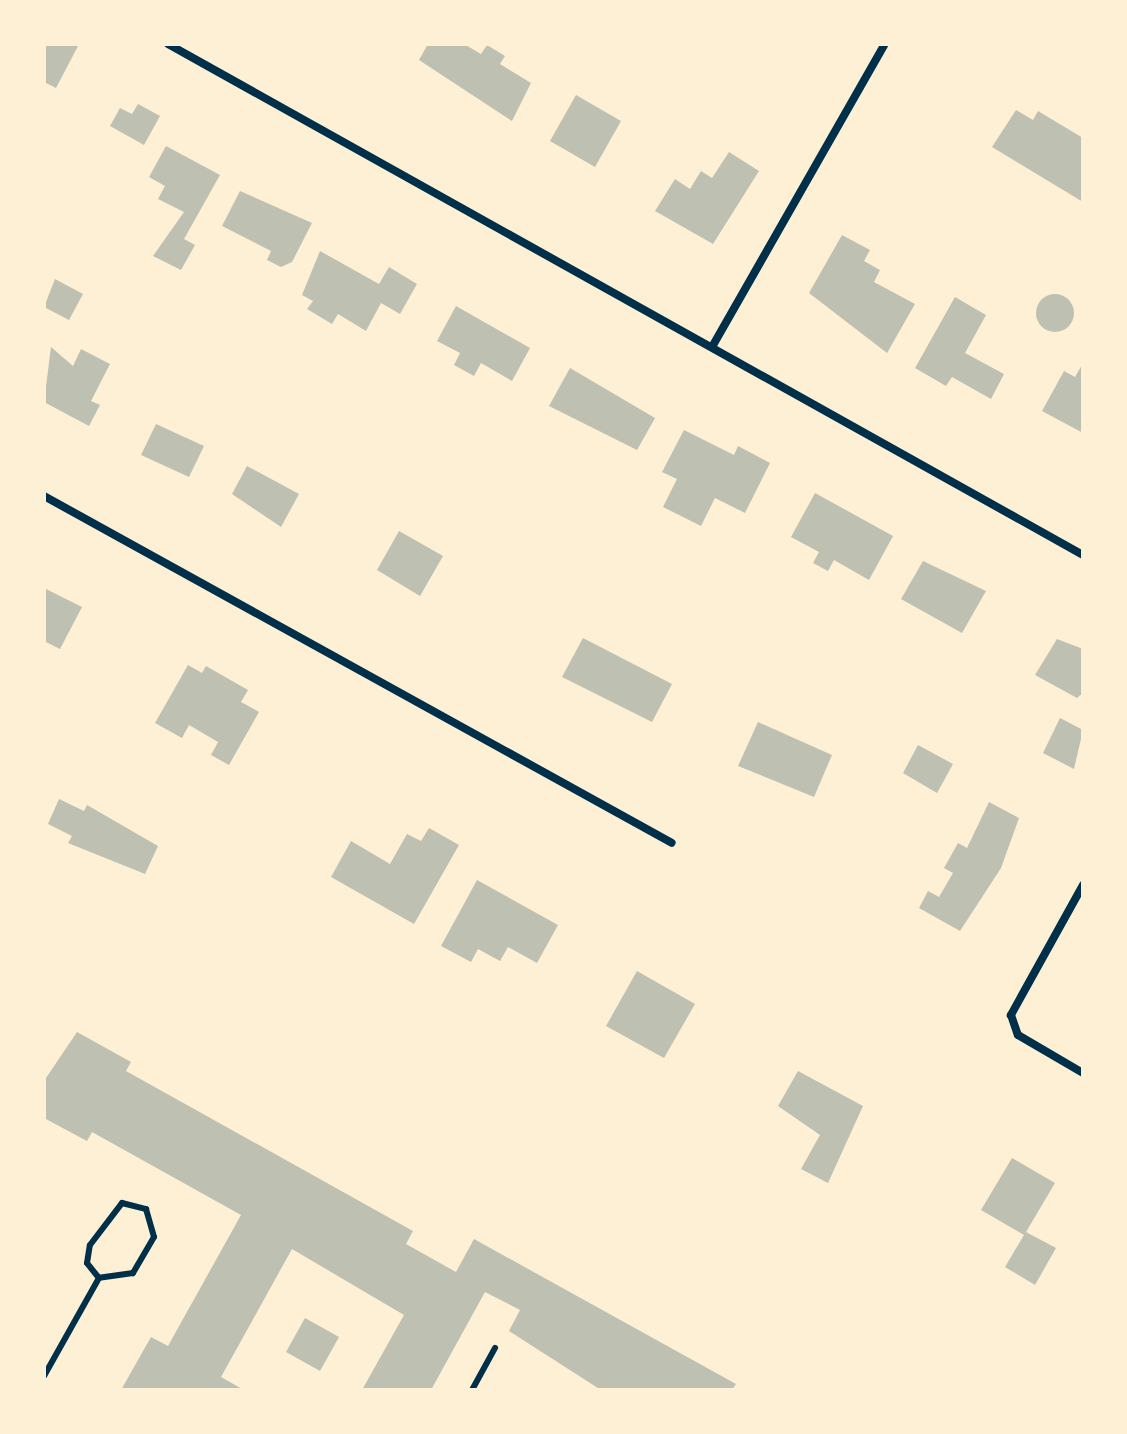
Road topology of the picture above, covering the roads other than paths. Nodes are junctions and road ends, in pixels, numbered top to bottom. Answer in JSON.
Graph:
{"nodes":[{"id":1,"x":168,"y":44,"type":"edge"},
{"id":2,"x":885,"y":44,"type":"edge"},
{"id":3,"x":712,"y":347,"type":"junction"},
{"id":4,"x":44,"y":496,"type":"edge"},
{"id":5,"x":1083,"y":555,"type":"edge"},
{"id":6,"x":672,"y":843,"type":"dead end"},
{"id":7,"x":1083,"y":885,"type":"edge"},
{"id":8,"x":1083,"y":1073,"type":"edge"},
{"id":9,"x":99,"y":1278,"type":"junction"},
{"id":10,"x":495,"y":1348,"type":"dead end"},
{"id":11,"x":44,"y":1376,"type":"edge"},
{"id":12,"x":472,"y":1390,"type":"edge"}],
"edges":[{"from":1,"to":3,"type":"street"},
{"from":2,"to":3,"type":"street"},
{"from":3,"to":5,"type":"street"},
{"from":4,"to":6,"type":"street"},
{"from":7,"to":8,"type":"street"},
{"from":9,"to":9,"type":"lane"},
{"from":9,"to":11,"type":"lane"},
{"from":10,"to":12,"type":"lane"}]}
